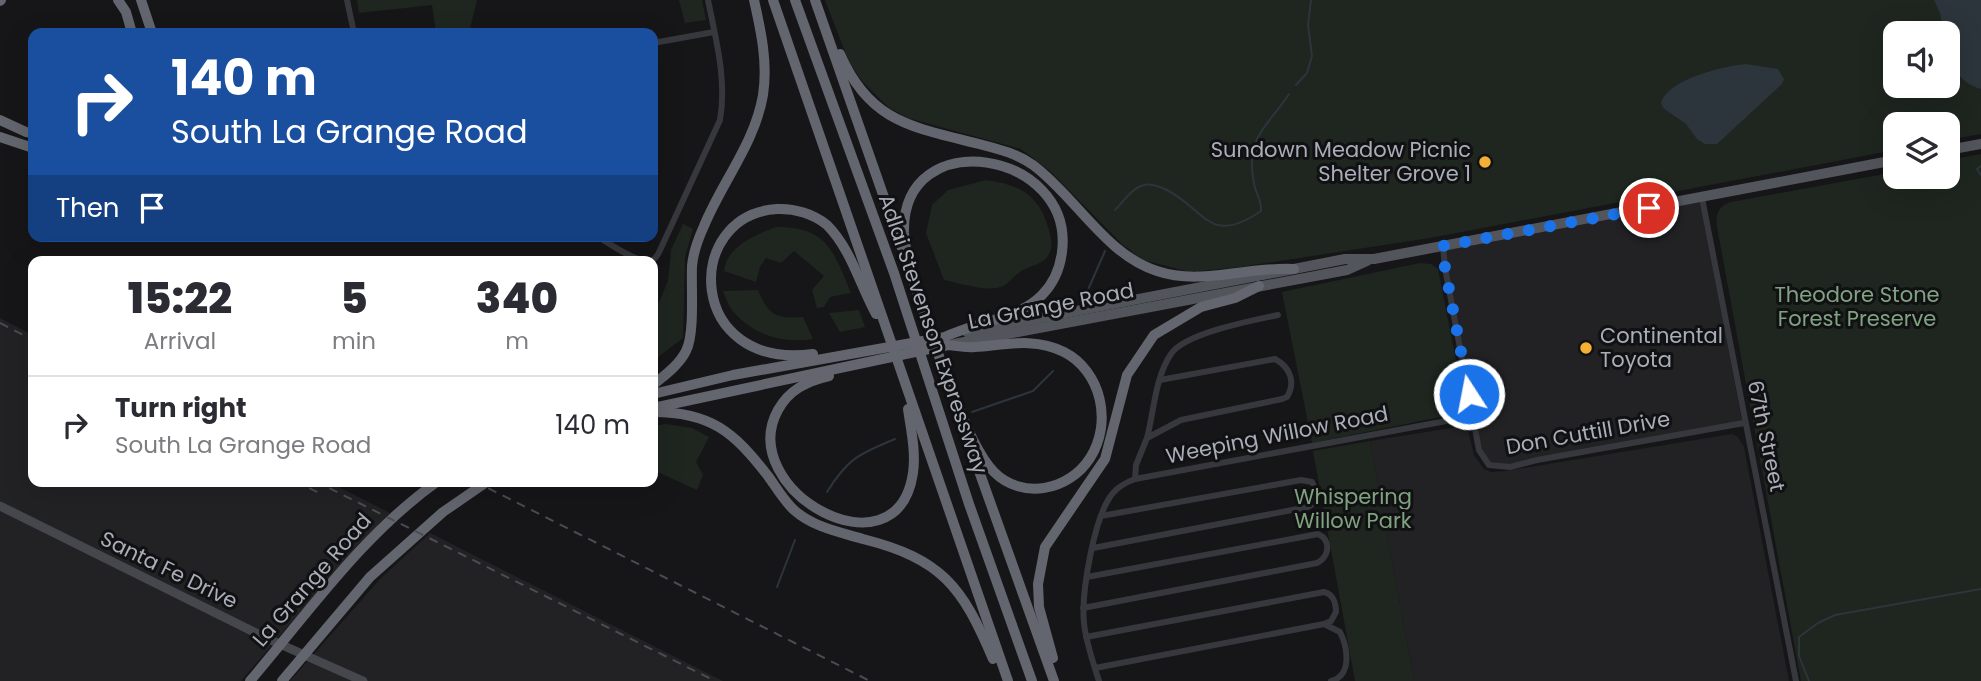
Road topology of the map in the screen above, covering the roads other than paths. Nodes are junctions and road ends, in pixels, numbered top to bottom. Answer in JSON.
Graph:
{"nodes":[{"id":1,"x":118,"y":0,"type":"edge"},
{"id":2,"x":141,"y":0,"type":"edge"},
{"id":3,"x":347,"y":0,"type":"edge"},
{"id":4,"x":708,"y":0,"type":"edge"},
{"id":5,"x":754,"y":0,"type":"edge"},
{"id":6,"x":774,"y":0,"type":"edge"},
{"id":7,"x":795,"y":0,"type":"edge"},
{"id":8,"x":816,"y":0,"type":"edge"},
{"id":9,"x":131,"y":28,"type":"edge"},
{"id":10,"x":150,"y":28,"type":"edge"},
{"id":11,"x":353,"y":28,"type":"edge"},
{"id":12,"x":714,"y":32,"type":"junction"},
{"id":13,"x":658,"y":42,"type":"edge"},
{"id":14,"x":0,"y":120,"type":"edge"},
{"id":15,"x":28,"y":132,"type":"edge"},
{"id":16,"x":0,"y":137,"type":"edge"},
{"id":17,"x":1981,"y":144,"type":"edge"},
{"id":18,"x":28,"y":146,"type":"edge"},
{"id":19,"x":1960,"y":148,"type":"edge"},
{"id":20,"x":1883,"y":162,"type":"edge"},
{"id":21,"x":1702,"y":198,"type":"junction"},
{"id":22,"x":608,"y":242,"type":"edge"},
{"id":23,"x":1443,"y":246,"type":"junction"},
{"id":24,"x":633,"y":256,"type":"edge"},
{"id":25,"x":657,"y":256,"type":"edge"},
{"id":26,"x":1374,"y":259,"type":"junction"},
{"id":27,"x":1294,"y":269,"type":"junction"},
{"id":28,"x":1259,"y":286,"type":"junction"},
{"id":29,"x":916,"y":290,"type":"junction"},
{"id":30,"x":1278,"y":315,"type":"dead end"},
{"id":31,"x":886,"y":327,"type":"junction"},
{"id":32,"x":969,"y":337,"type":"junction"},
{"id":33,"x":947,"y":341,"type":"junction"},
{"id":34,"x":874,"y":355,"type":"junction"},
{"id":35,"x":846,"y":360,"type":"junction"},
{"id":36,"x":903,"y":379,"type":"junction"},
{"id":37,"x":1160,"y":380,"type":"junction"},
{"id":38,"x":658,"y":381,"type":"edge"},
{"id":39,"x":948,"y":382,"type":"junction"},
{"id":40,"x":658,"y":393,"type":"edge"},
{"id":41,"x":658,"y":409,"type":"edge"},
{"id":42,"x":658,"y":411,"type":"edge"},
{"id":43,"x":1473,"y":416,"type":"junction"},
{"id":44,"x":1744,"y":423,"type":"junction"},
{"id":45,"x":1147,"y":438,"type":"junction"},
{"id":46,"x":1135,"y":479,"type":"junction"},
{"id":47,"x":431,"y":487,"type":"edge"},
{"id":48,"x":479,"y":487,"type":"edge"},
{"id":49,"x":0,"y":506,"type":"edge"},
{"id":50,"x":1101,"y":516,"type":"junction"},
{"id":51,"x":1093,"y":548,"type":"junction"},
{"id":52,"x":1087,"y":577,"type":"junction"},
{"id":53,"x":1083,"y":608,"type":"junction"},
{"id":54,"x":1324,"y":624,"type":"junction"},
{"id":55,"x":1086,"y":637,"type":"junction"},
{"id":56,"x":1095,"y":668,"type":"junction"},
{"id":57,"x":250,"y":681,"type":"edge"},
{"id":58,"x":282,"y":681,"type":"edge"},
{"id":59,"x":363,"y":681,"type":"edge"},
{"id":60,"x":1005,"y":681,"type":"edge"},
{"id":61,"x":1032,"y":681,"type":"edge"},
{"id":62,"x":1054,"y":681,"type":"edge"},
{"id":63,"x":1060,"y":681,"type":"edge"},
{"id":64,"x":1099,"y":681,"type":"edge"},
{"id":65,"x":1331,"y":681,"type":"edge"},
{"id":66,"x":1796,"y":681,"type":"edge"}],
"edges":[{"from":1,"to":9,"type":"highway"},
{"from":2,"to":10,"type":"highway"},
{"from":3,"to":11,"type":"street"},
{"from":4,"to":12,"type":"street"},
{"from":5,"to":38,"type":"highway"},
{"from":6,"to":31,"type":"highway","name":"Adlai Stevenson Expressway"},
{"from":7,"to":61,"type":"highway","name":"Adlai Stevenson Expressway"},
{"from":8,"to":27,"type":"highway"},
{"from":8,"to":29,"type":"highway"},
{"from":12,"to":13,"type":"street"},
{"from":12,"to":25,"type":"street"},
{"from":14,"to":15,"type":"highway"},
{"from":16,"to":18,"type":"highway"},
{"from":17,"to":19,"type":"main road"},
{"from":20,"to":21,"type":"main road","name":"La Grange Road"},
{"from":21,"to":23,"type":"main road","name":"La Grange Road"},
{"from":21,"to":44,"type":"street","name":"67th Street"},
{"from":22,"to":24,"type":"street"},
{"from":23,"to":26,"type":"main road","name":"La Grange Road"},
{"from":23,"to":43,"type":"street"},
{"from":26,"to":27,"type":"main road","name":"La Grange Road"},
{"from":26,"to":28,"type":"main road","name":"La Grange Road"},
{"from":27,"to":32,"type":"main road","name":"La Grange Road"},
{"from":28,"to":32,"type":"main road","name":"La Grange Road"},
{"from":28,"to":63,"type":"highway"},
{"from":29,"to":32,"type":"highway"},
{"from":29,"to":39,"type":"highway"},
{"from":30,"to":37,"type":"street"},
{"from":31,"to":35,"type":"highway"},
{"from":31,"to":36,"type":"highway","name":"Adlai Stevenson Expressway"},
{"from":32,"to":33,"type":"highway"},
{"from":32,"to":33,"type":"highway"},
{"from":32,"to":39,"type":"highway"},
{"from":33,"to":34,"type":"highway","name":"La Grange Road"},
{"from":34,"to":35,"type":"highway"},
{"from":34,"to":35,"type":"highway"},
{"from":35,"to":36,"type":"highway"},
{"from":35,"to":40,"type":"highway"},
{"from":35,"to":41,"type":"highway"},
{"from":36,"to":60,"type":"highway","name":"Adlai Stevenson Expressway"},
{"from":37,"to":45,"type":"street"},
{"from":37,"to":45,"type":"street"},
{"from":39,"to":62,"type":"highway"},
{"from":42,"to":60,"type":"highway"},
{"from":43,"to":44,"type":"street","name":"Don Cuttill Drive"},
{"from":43,"to":46,"type":"street","name":"Weeping Willow Road"},
{"from":44,"to":66,"type":"street","name":"67th Street"},
{"from":45,"to":46,"type":"street"},
{"from":46,"to":50,"type":"street","name":"Weeping Willow Road"},
{"from":47,"to":57,"type":"highway","name":"La Grange Road"},
{"from":48,"to":58,"type":"highway","name":"La Grange Road"},
{"from":49,"to":59,"type":"street","name":"Santa Fe Drive"},
{"from":50,"to":51,"type":"street","name":"Weeping Willow Road"},
{"from":50,"to":51,"type":"street"},
{"from":51,"to":52,"type":"street","name":"Weeping Willow Road"},
{"from":52,"to":53,"type":"street","name":"Weeping Willow Road"},
{"from":52,"to":53,"type":"street"},
{"from":53,"to":55,"type":"street","name":"Weeping Willow Road"},
{"from":54,"to":55,"type":"street"},
{"from":54,"to":56,"type":"street"},
{"from":54,"to":65,"type":"street"},
{"from":55,"to":56,"type":"street","name":"Weeping Willow Road"},
{"from":56,"to":64,"type":"street","name":"Weeping Willow Road"}]}
